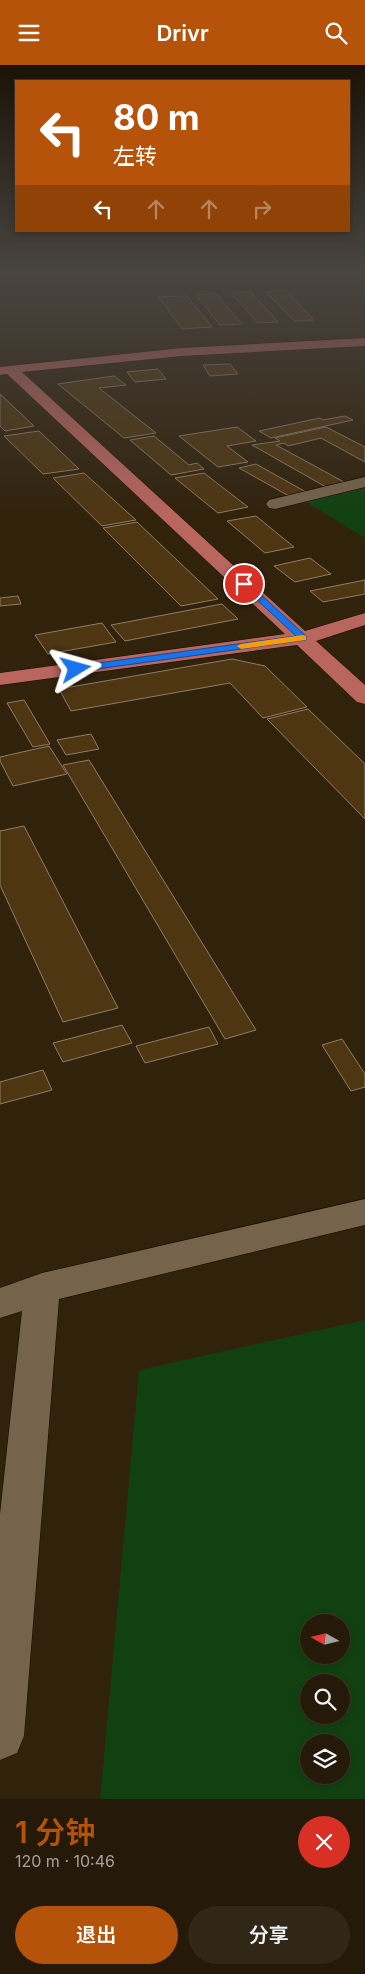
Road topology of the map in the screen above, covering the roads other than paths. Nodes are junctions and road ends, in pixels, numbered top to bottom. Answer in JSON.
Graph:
{"nodes":[{"id":1,"x":169,"y":354,"type":"edge"},
{"id":2,"x":5,"y":370,"type":"edge"},
{"id":3,"x":365,"y":482,"type":"edge"},
{"id":4,"x":275,"y":504,"type":"dead end"},
{"id":5,"x":365,"y":619,"type":"edge"},
{"id":6,"x":303,"y":638,"type":"junction"},
{"id":7,"x":0,"y":679,"type":"edge"},
{"id":8,"x":365,"y":697,"type":"edge"},
{"id":9,"x":365,"y":1212,"type":"edge"},
{"id":10,"x":42,"y":1288,"type":"junction"},
{"id":11,"x":0,"y":1303,"type":"edge"},
{"id":12,"x":0,"y":1735,"type":"edge"}],
"edges":[{"from":1,"to":2,"type":"main road"},
{"from":2,"to":6,"type":"main road"},
{"from":3,"to":4,"type":"street"},
{"from":5,"to":6,"type":"main road"},
{"from":6,"to":7,"type":"main road"},
{"from":6,"to":8,"type":"main road"},
{"from":9,"to":10,"type":"street"},
{"from":10,"to":11,"type":"street"},
{"from":10,"to":12,"type":"street"}]}
